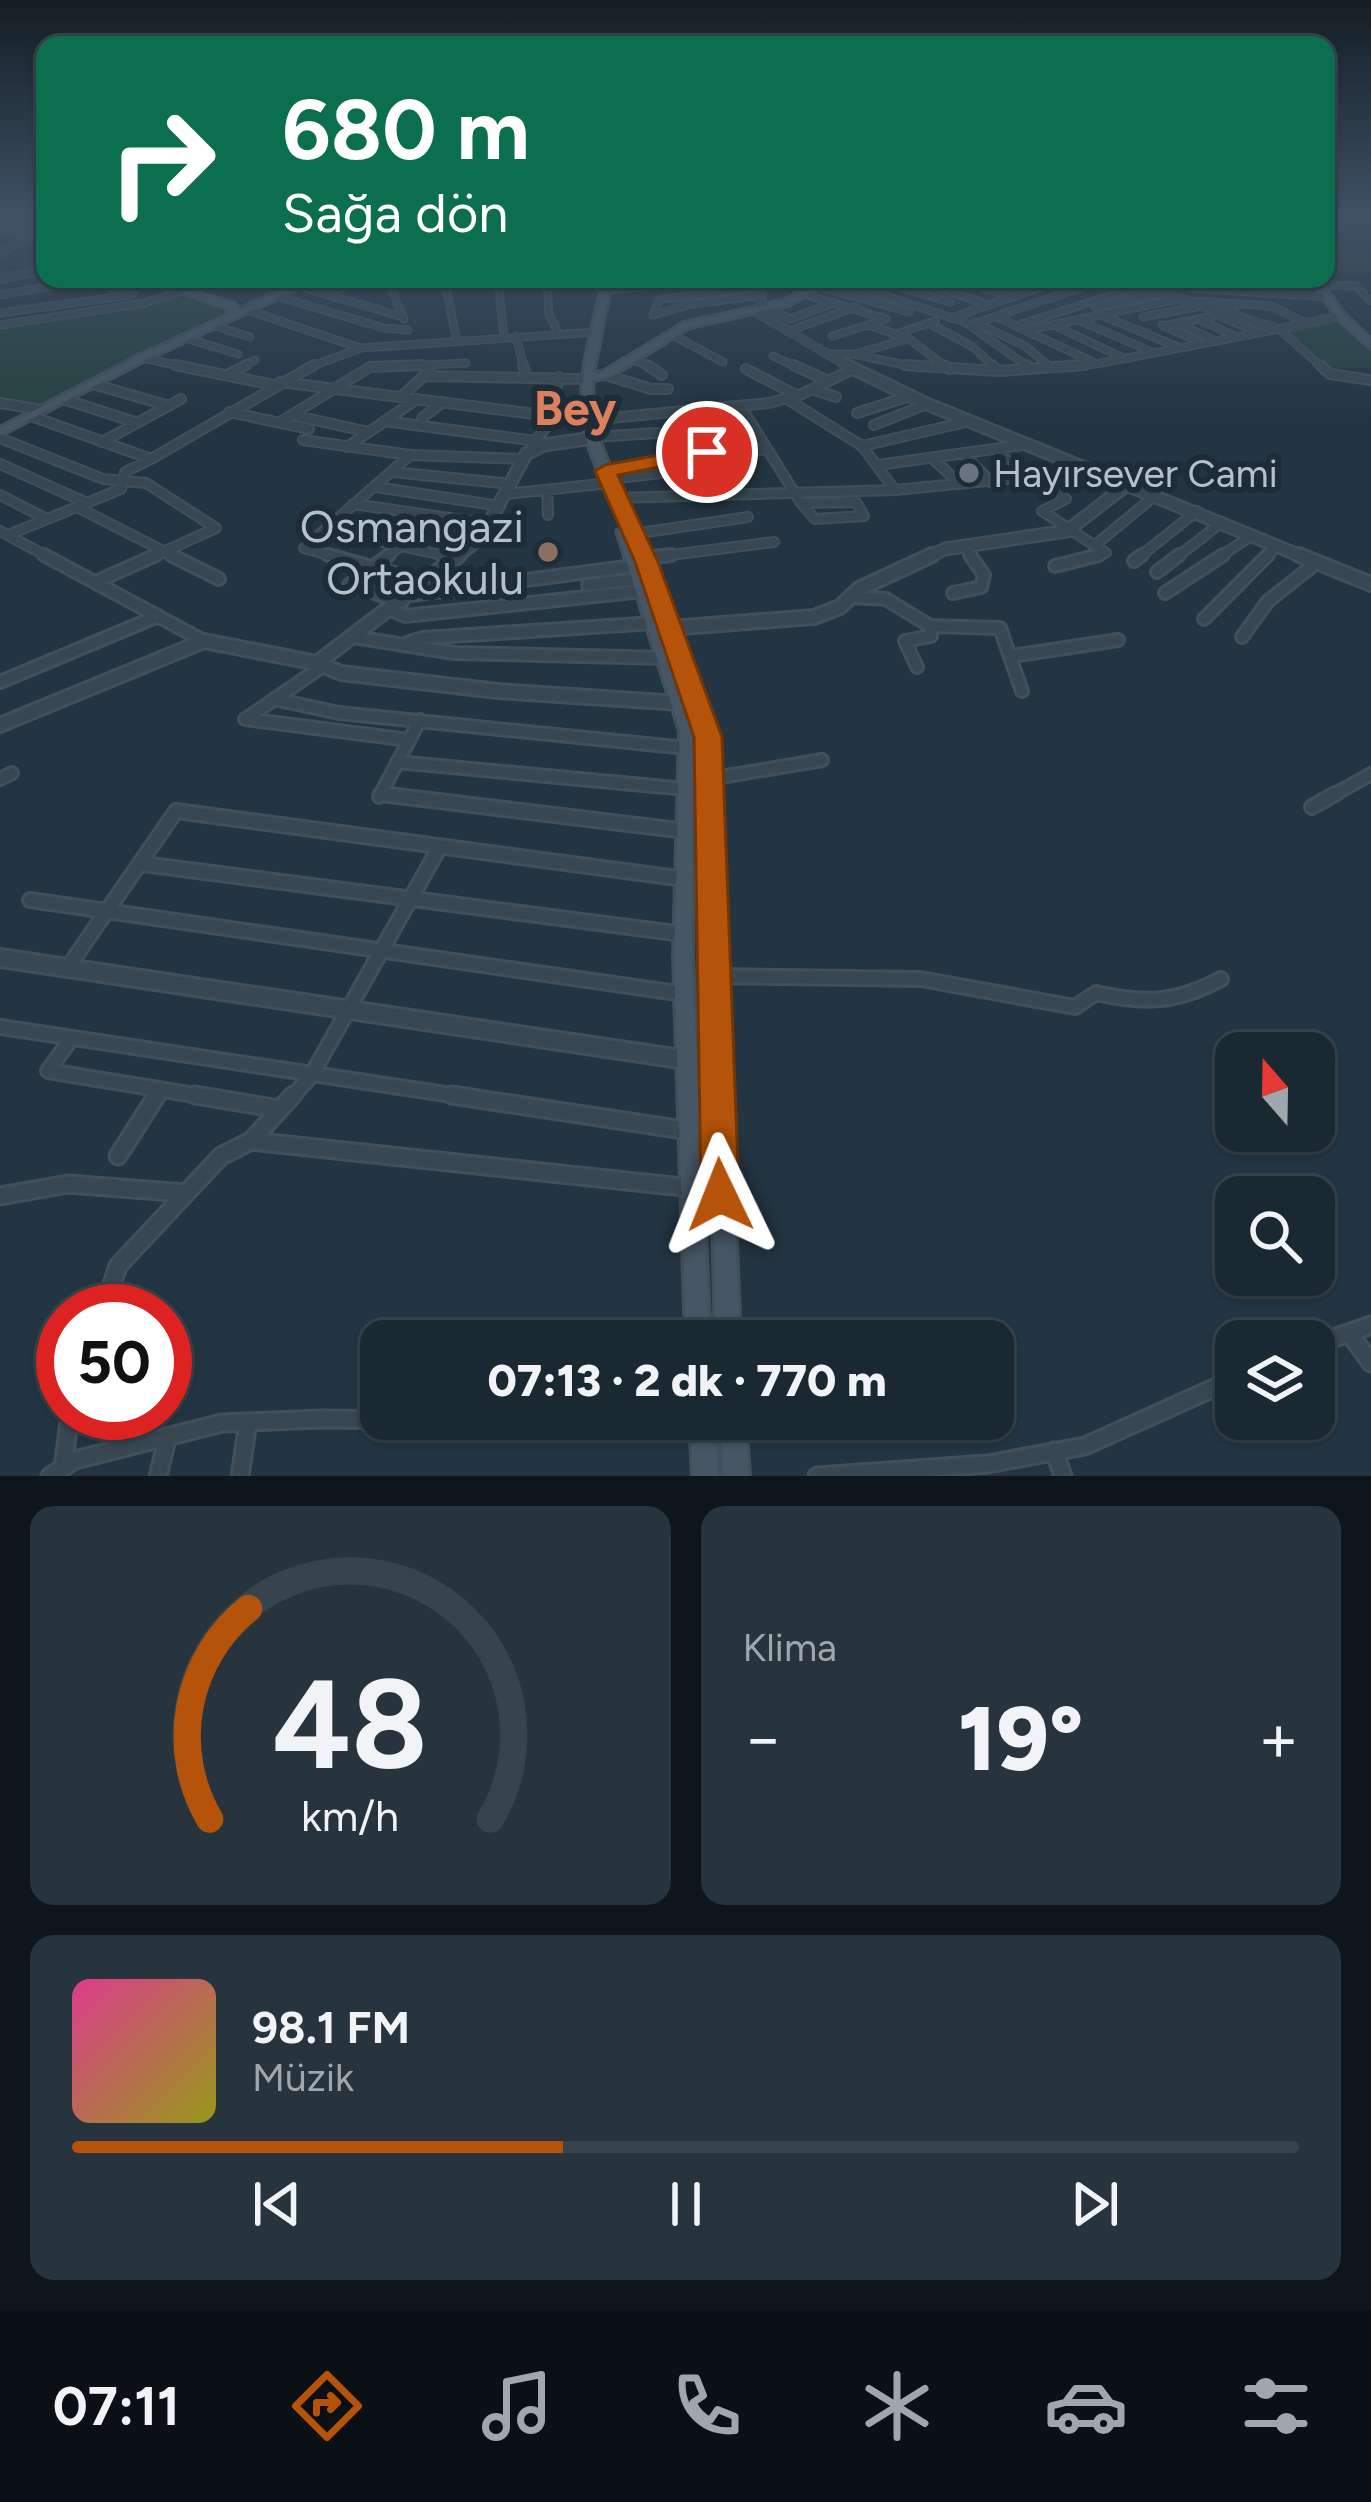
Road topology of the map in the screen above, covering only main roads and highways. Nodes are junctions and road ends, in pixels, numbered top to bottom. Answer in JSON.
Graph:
{"nodes":[{"id":1,"x":178,"y":288,"type":"edge"},
{"id":2,"x":218,"y":288,"type":"edge"},
{"id":3,"x":289,"y":288,"type":"edge"},
{"id":4,"x":603,"y":288,"type":"edge"},
{"id":5,"x":814,"y":288,"type":"edge"},
{"id":6,"x":1320,"y":288,"type":"edge"},
{"id":7,"x":268,"y":298,"type":"junction"},
{"id":8,"x":240,"y":312,"type":"junction"},
{"id":9,"x":1371,"y":345,"type":"edge"},
{"id":10,"x":588,"y":378,"type":"junction"},
{"id":11,"x":0,"y":435,"type":"edge"},
{"id":12,"x":610,"y":483,"type":"junction"},
{"id":13,"x":640,"y":574,"type":"junction"},
{"id":14,"x":662,"y":625,"type":"junction"},
{"id":15,"x":697,"y":1320,"type":"edge"},
{"id":16,"x":727,"y":1320,"type":"edge"},
{"id":17,"x":703,"y":1440,"type":"edge"},
{"id":18,"x":734,"y":1440,"type":"edge"},
{"id":19,"x":706,"y":1476,"type":"edge"},
{"id":20,"x":736,"y":1476,"type":"edge"}],
"edges":[{"from":1,"to":8,"type":"main road"},
{"from":2,"to":7,"type":"main road"},
{"from":3,"to":7,"type":"main road"},
{"from":4,"to":10,"type":"main road"},
{"from":5,"to":10,"type":"main road"},
{"from":6,"to":9,"type":"main road"},
{"from":7,"to":8,"type":"main road"},
{"from":8,"to":11,"type":"main road"},
{"from":10,"to":12,"type":"main road"},
{"from":12,"to":13,"type":"main road"},
{"from":12,"to":13,"type":"main road"},
{"from":13,"to":14,"type":"main road"},
{"from":13,"to":14,"type":"main road"},
{"from":14,"to":15,"type":"main road"},
{"from":14,"to":16,"type":"main road"},
{"from":17,"to":19,"type":"main road"},
{"from":18,"to":20,"type":"main road"}]}
